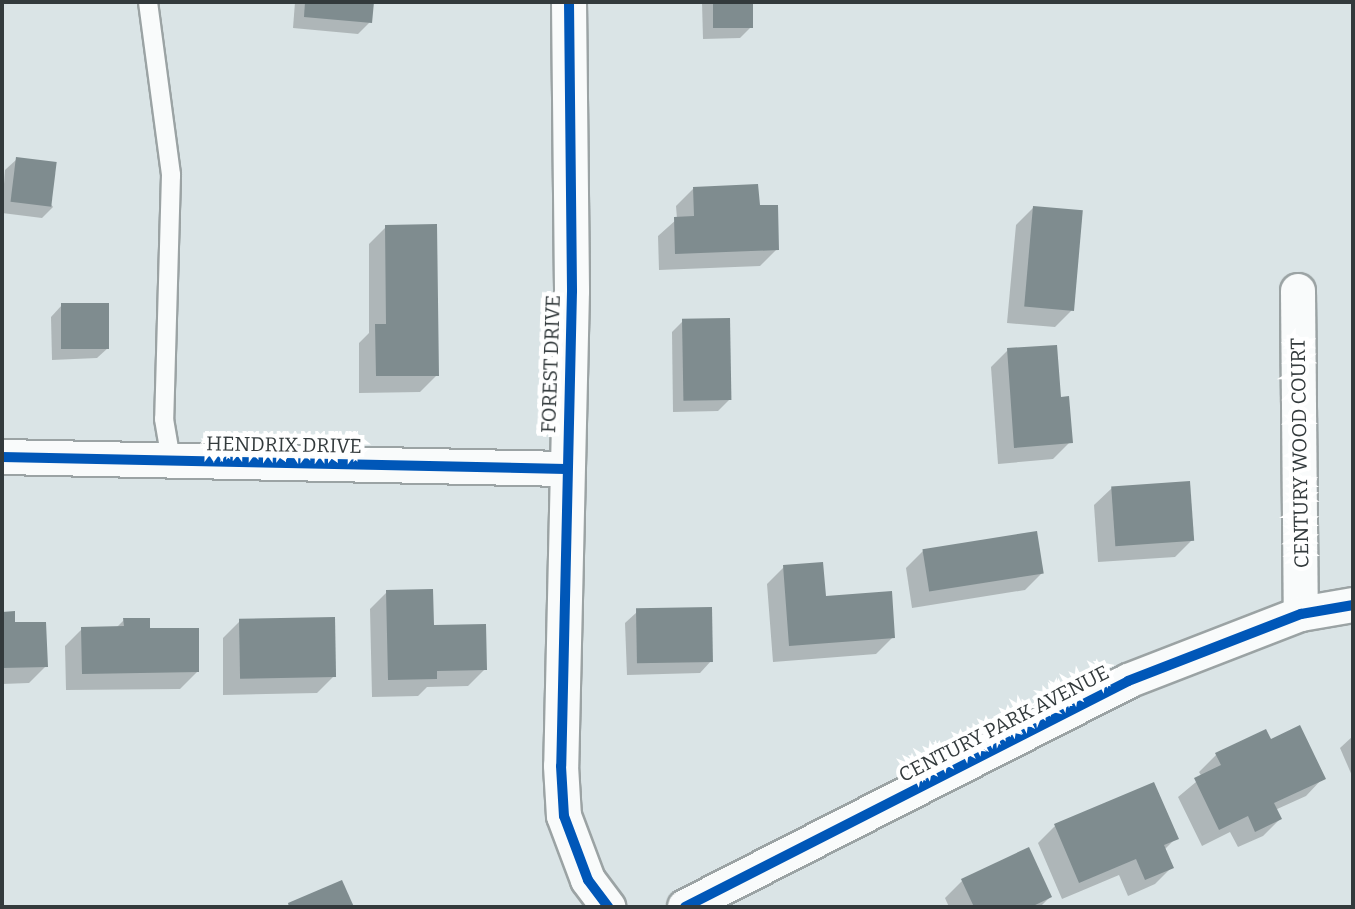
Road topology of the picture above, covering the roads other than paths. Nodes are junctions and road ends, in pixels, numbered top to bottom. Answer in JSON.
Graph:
{"nodes":[{"id":1,"x":148,"y":2,"type":"edge"},
{"id":2,"x":569,"y":2,"type":"edge"},
{"id":3,"x":1298,"y":291,"type":"dead end"},
{"id":4,"x":2,"y":457,"type":"edge"},
{"id":5,"x":171,"y":460,"type":"junction"},
{"id":6,"x":566,"y":469,"type":"junction"},
{"id":7,"x":1353,"y":605,"type":"edge"},
{"id":8,"x":1301,"y":614,"type":"junction"},
{"id":9,"x":608,"y":907,"type":"edge"},
{"id":10,"x":685,"y":907,"type":"edge"}],
"edges":[{"from":1,"to":5,"type":"lane"},
{"from":2,"to":6,"type":"street","name":"FOREST DRIVE"},
{"from":3,"to":8,"type":"street","name":"CENTURY WOOD COURT"},
{"from":4,"to":5,"type":"street","name":"HENDRIX DRIVE"},
{"from":5,"to":6,"type":"street","name":"HENDRIX DRIVE"},
{"from":6,"to":9,"type":"street","name":"FOREST DRIVE"},
{"from":7,"to":8,"type":"street","name":"CENTURY PARK AVENUE"},
{"from":8,"to":10,"type":"street","name":"CENTURY PARK AVENUE"}]}
